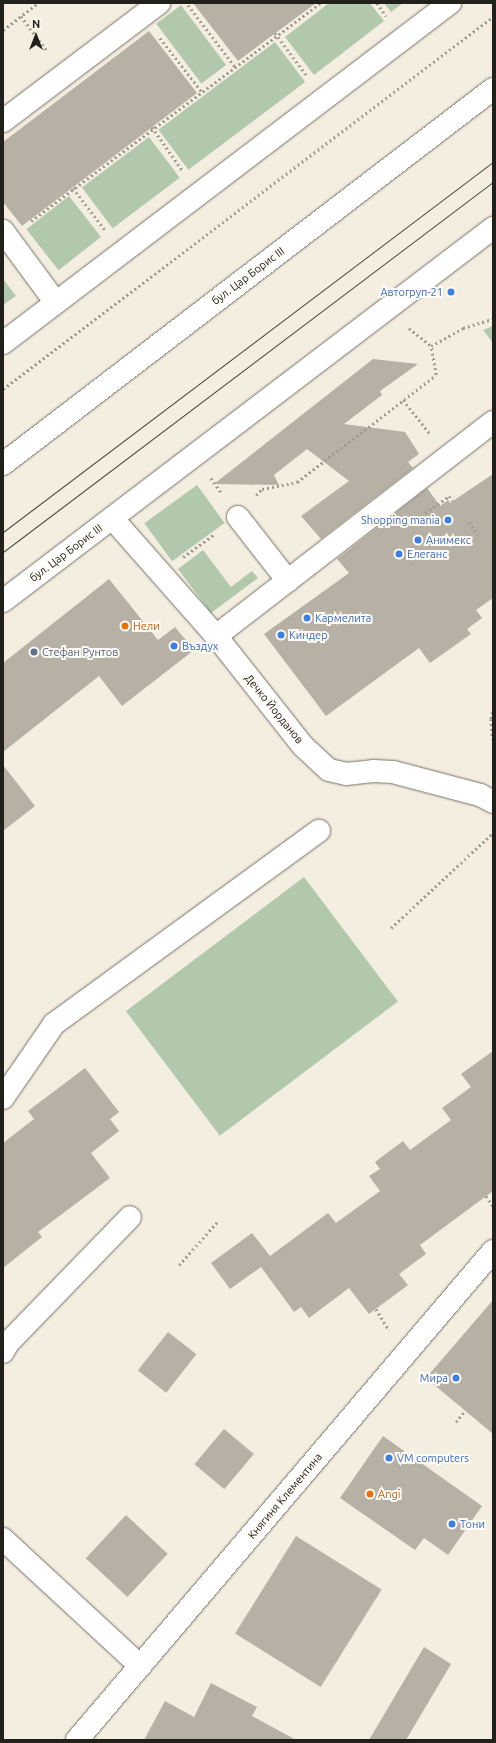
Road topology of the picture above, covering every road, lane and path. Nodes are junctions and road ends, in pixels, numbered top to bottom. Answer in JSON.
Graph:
{"nodes":[{"id":1,"x":38,"y":3,"type":"edge"},
{"id":2,"x":186,"y":3,"type":"edge"},
{"id":3,"x":320,"y":3,"type":"edge"},
{"id":4,"x":377,"y":3,"type":"edge"},
{"id":5,"x":450,"y":3,"type":"edge"},
{"id":6,"x":151,"y":9,"type":"edge"},
{"id":7,"x":21,"y":16,"type":"junction"},
{"id":8,"x":493,"y":17,"type":"edge"},
{"id":9,"x":390,"y":21,"type":"dead end"},
{"id":10,"x":3,"y":30,"type":"edge"},
{"id":11,"x":276,"y":34,"type":"junction"},
{"id":12,"x":235,"y":67,"type":"junction"},
{"id":13,"x":65,"y":75,"type":"junction"},
{"id":14,"x":311,"y":81,"type":"dead end"},
{"id":15,"x":493,"y":89,"type":"edge"},
{"id":16,"x":202,"y":92,"type":"junction"},
{"id":17,"x":3,"y":122,"type":"edge"},
{"id":18,"x":152,"y":128,"type":"junction"},
{"id":19,"x":186,"y":176,"type":"dead end"},
{"id":20,"x":73,"y":188,"type":"junction"},
{"id":21,"x":493,"y":228,"type":"edge"},
{"id":22,"x":6,"y":235,"type":"edge"},
{"id":23,"x":109,"y":235,"type":"dead end"},
{"id":24,"x":56,"y":303,"type":"junction"},
{"id":25,"x":493,"y":319,"type":"edge"},
{"id":26,"x":403,"y":323,"type":"dead end"},
{"id":27,"x":3,"y":343,"type":"edge"},
{"id":28,"x":431,"y":346,"type":"junction"},
{"id":29,"x":3,"y":389,"type":"edge"},
{"id":30,"x":403,"y":400,"type":"junction"},
{"id":31,"x":493,"y":422,"type":"edge"},
{"id":32,"x":449,"y":457,"type":"junction"},
{"id":33,"x":3,"y":464,"type":"edge"},
{"id":34,"x":208,"y":474,"type":"dead end"},
{"id":35,"x":449,"y":496,"type":"dead end"},
{"id":36,"x":431,"y":509,"type":"dead end"},
{"id":37,"x":238,"y":517,"type":"junction"},
{"id":38,"x":112,"y":518,"type":"junction"},
{"id":39,"x":469,"y":522,"type":"dead end"},
{"id":40,"x":478,"y":535,"type":"dead end"},
{"id":41,"x":160,"y":574,"type":"junction"},
{"id":42,"x":288,"y":581,"type":"junction"},
{"id":43,"x":3,"y":601,"type":"edge"},
{"id":44,"x":216,"y":636,"type":"junction"},
{"id":45,"x":493,"y":712,"type":"edge"},
{"id":46,"x":493,"y":740,"type":"edge"},
{"id":47,"x":493,"y":802,"type":"edge"},
{"id":48,"x":319,"y":831,"type":"dead end"},
{"id":49,"x":493,"y":833,"type":"edge"},
{"id":50,"x":391,"y":928,"type":"dead end"},
{"id":51,"x":3,"y":1098,"type":"edge"},
{"id":52,"x":486,"y":1196,"type":"dead end"},
{"id":53,"x":493,"y":1206,"type":"edge"},
{"id":54,"x":130,"y":1217,"type":"dead end"},
{"id":55,"x":217,"y":1222,"type":"dead end"},
{"id":56,"x":493,"y":1251,"type":"edge"},
{"id":57,"x":179,"y":1265,"type":"dead end"},
{"id":58,"x":3,"y":1352,"type":"edge"},
{"id":59,"x":465,"y":1411,"type":"dead end"},
{"id":60,"x":456,"y":1422,"type":"dead end"},
{"id":61,"x":3,"y":1539,"type":"edge"},
{"id":62,"x":140,"y":1666,"type":"junction"},
{"id":63,"x":83,"y":1738,"type":"edge"}],
"edges":[{"from":1,"to":7,"type":"path"},
{"from":2,"to":12,"type":"path"},
{"from":3,"to":11,"type":"path"},
{"from":4,"to":9,"type":"path"},
{"from":5,"to":24,"type":"street"},
{"from":6,"to":13,"type":"street"},
{"from":6,"to":16,"type":"path"},
{"from":7,"to":10,"type":"path"},
{"from":7,"to":13,"type":"path"},
{"from":8,"to":29,"type":"path"},
{"from":11,"to":12,"type":"path"},
{"from":11,"to":14,"type":"path"},
{"from":12,"to":16,"type":"path"},
{"from":13,"to":17,"type":"street"},
{"from":15,"to":33,"type":"street","name":"бул. Цар Борис III"},
{"from":16,"to":18,"type":"path"},
{"from":18,"to":19,"type":"path"},
{"from":18,"to":20,"type":"path"},
{"from":20,"to":22,"type":"path"},
{"from":20,"to":23,"type":"path"},
{"from":21,"to":38,"type":"street","name":"бул. Цар Борис III"},
{"from":22,"to":24,"type":"street"},
{"from":24,"to":27,"type":"street"},
{"from":25,"to":28,"type":"path"},
{"from":26,"to":28,"type":"path"},
{"from":28,"to":30,"type":"path"},
{"from":30,"to":32,"type":"path"},
{"from":30,"to":37,"type":"path"},
{"from":31,"to":32,"type":"street"},
{"from":32,"to":42,"type":"street"},
{"from":34,"to":37,"type":"path"},
{"from":35,"to":36,"type":"path"},
{"from":37,"to":41,"type":"path"},
{"from":37,"to":42,"type":"street"},
{"from":38,"to":41,"type":"street","name":"Дечко Йорданов"},
{"from":38,"to":43,"type":"street","name":"бул. Цар Борис III"},
{"from":39,"to":40,"type":"path"},
{"from":41,"to":44,"type":"street","name":"Дечко Йорданов"},
{"from":42,"to":44,"type":"street"},
{"from":44,"to":47,"type":"street","name":"Дечко Йорданов"},
{"from":45,"to":46,"type":"path"},
{"from":48,"to":51,"type":"street"},
{"from":49,"to":50,"type":"path"},
{"from":52,"to":53,"type":"path"},
{"from":54,"to":58,"type":"street"},
{"from":55,"to":57,"type":"path"},
{"from":56,"to":62,"type":"street","name":"Княгиня Клементина"},
{"from":59,"to":60,"type":"path"},
{"from":61,"to":62,"type":"street"},
{"from":62,"to":63,"type":"street","name":"Княгиня Клементина"}]}
